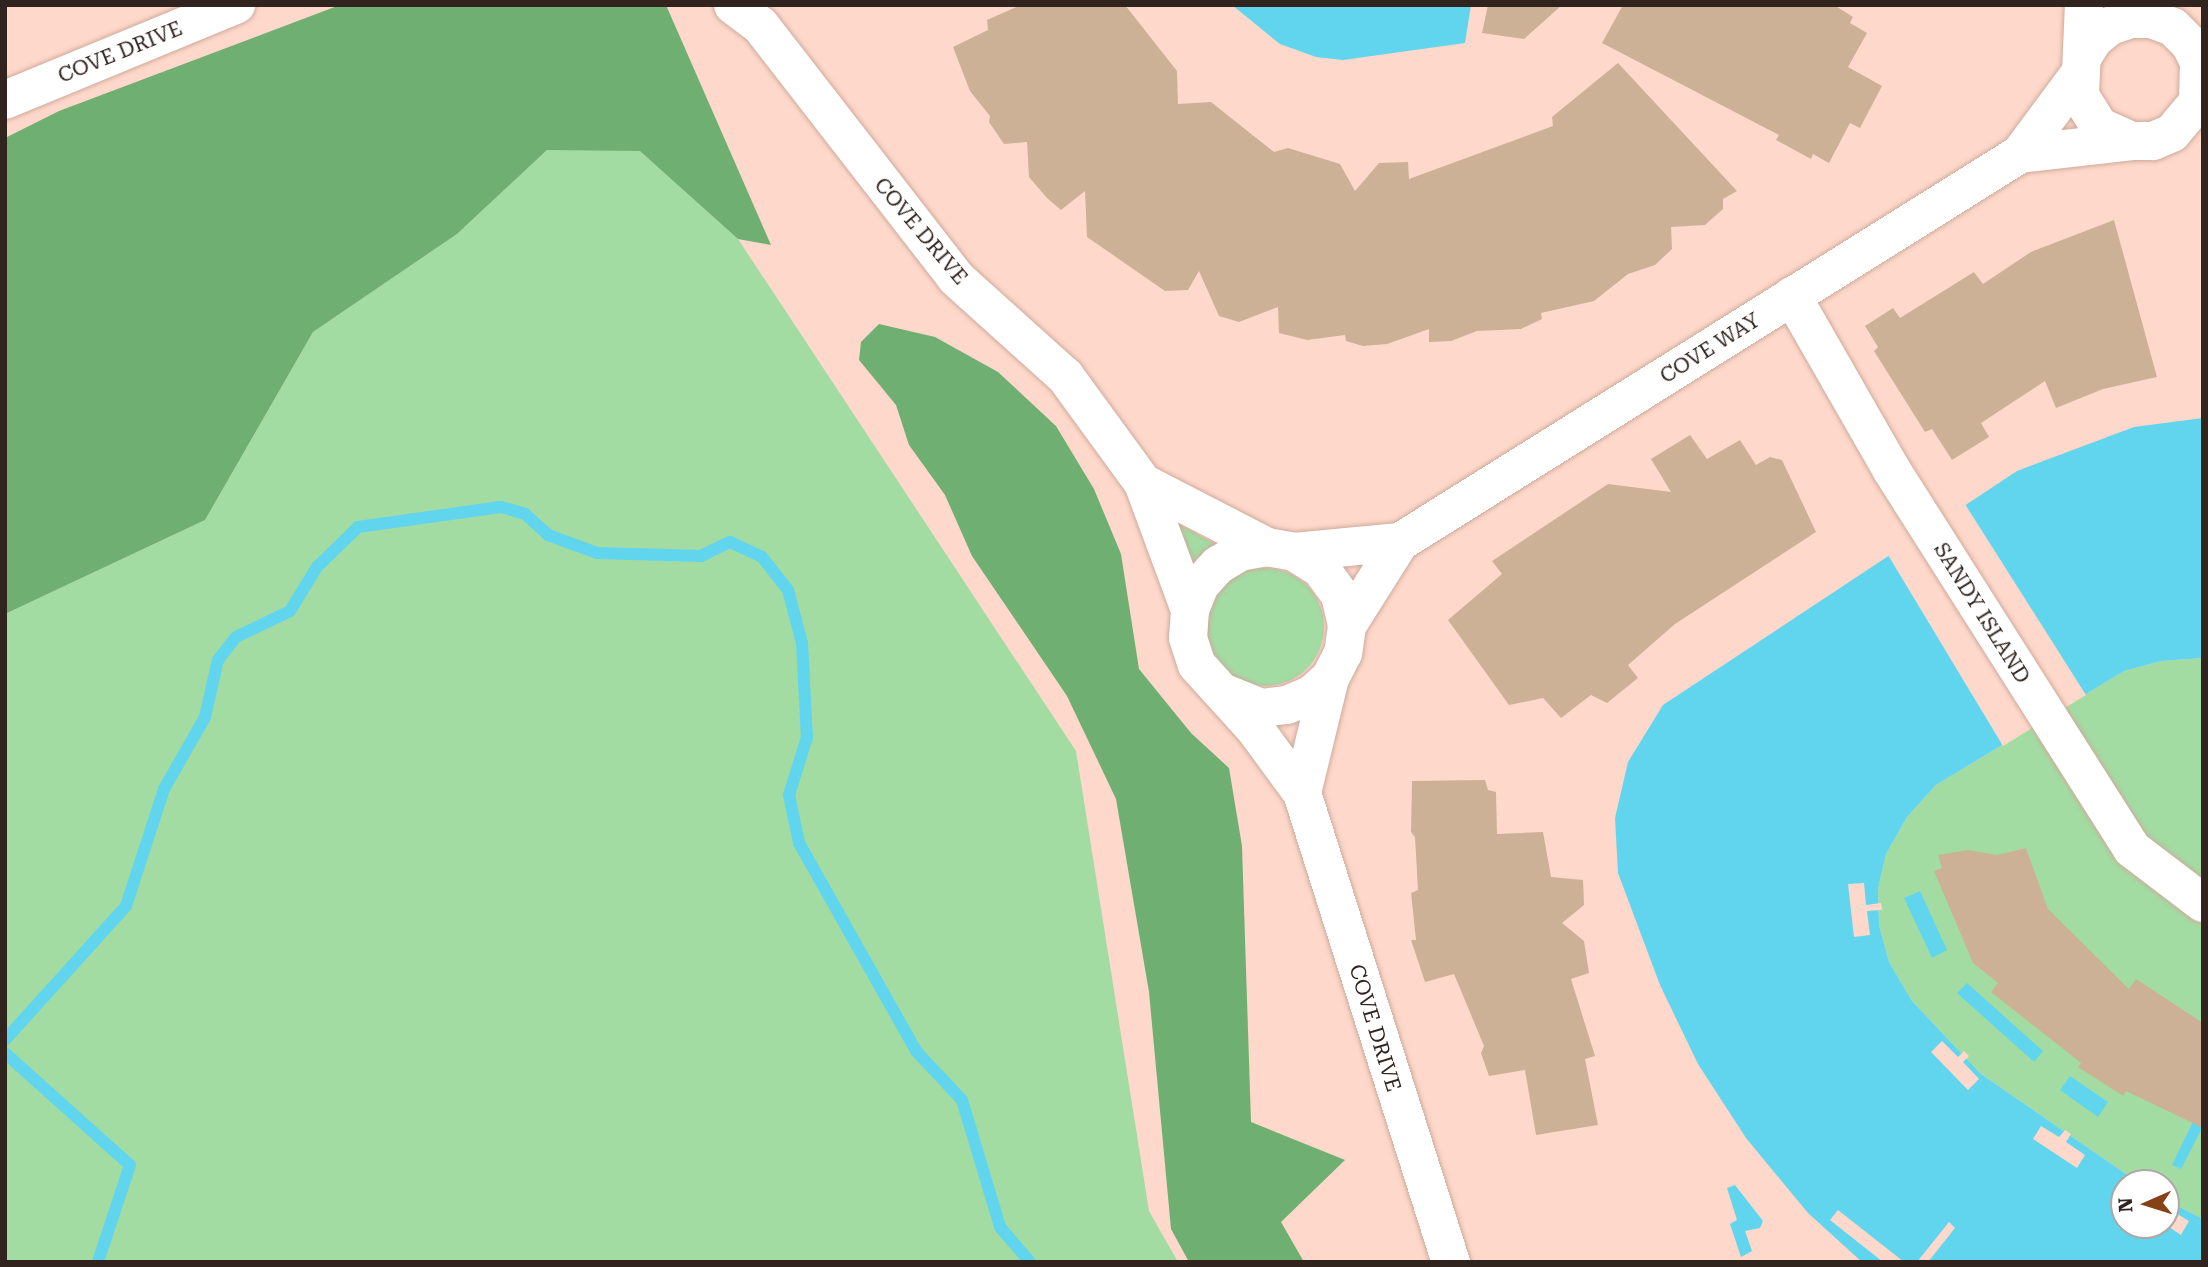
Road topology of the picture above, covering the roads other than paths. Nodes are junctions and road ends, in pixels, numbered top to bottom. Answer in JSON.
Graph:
{"nodes":[{"id":1,"x":236,"y":5,"type":"edge"},
{"id":2,"x":733,"y":5,"type":"edge"},
{"id":3,"x":2084,"y":5,"type":"edge"},
{"id":4,"x":2146,"y":12,"type":"edge"},
{"id":5,"x":2197,"y":48,"type":"edge"},
{"id":6,"x":2080,"y":67,"type":"junction"},
{"id":7,"x":5,"y":100,"type":"edge"},
{"id":8,"x":2195,"y":119,"type":"edge"},
{"id":9,"x":2132,"y":141,"type":"junction"},
{"id":10,"x":2020,"y":153,"type":"junction"},
{"id":11,"x":1792,"y":296,"type":"junction"},
{"id":12,"x":1143,"y":483,"type":"junction"},
{"id":13,"x":1400,"y":542,"type":"junction"},
{"id":14,"x":1281,"y":550,"type":"junction"},
{"id":15,"x":1190,"y":610,"type":"junction"},
{"id":16,"x":1347,"y":626,"type":"junction"},
{"id":17,"x":1329,"y":678,"type":"junction"},
{"id":18,"x":1214,"y":687,"type":"junction"},
{"id":19,"x":1302,"y":793,"type":"junction"},
{"id":20,"x":2203,"y":903,"type":"edge"},
{"id":21,"x":1451,"y":1262,"type":"edge"}],
"edges":[{"from":1,"to":7,"type":"street","name":"COVE DRIVE"},
{"from":2,"to":12,"type":"street","name":"COVE DRIVE"},
{"from":3,"to":6,"type":"street"},
{"from":4,"to":5,"type":"street","name":"COVE WAY"},
{"from":4,"to":6,"type":"street","name":"COVE WAY"},
{"from":5,"to":8,"type":"street","name":"COVE WAY"},
{"from":6,"to":9,"type":"street"},
{"from":6,"to":10,"type":"street","name":"COVE WAY"},
{"from":8,"to":9,"type":"street","name":"COVE WAY"},
{"from":9,"to":10,"type":"street","name":"COVE WAY"},
{"from":10,"to":11,"type":"street","name":"COVE WAY"},
{"from":11,"to":13,"type":"street","name":"COVE WAY"},
{"from":11,"to":20,"type":"street","name":"SANDY ISLAND"},
{"from":12,"to":14,"type":"street","name":"COVE DRIVE"},
{"from":12,"to":15,"type":"street","name":"COVE DRIVE"},
{"from":13,"to":14,"type":"street","name":"COVE WAY"},
{"from":13,"to":16,"type":"street","name":"COVE WAY"},
{"from":14,"to":15,"type":"street","name":"COVE DRIVE"},
{"from":14,"to":16,"type":"street","name":"COVE DRIVE"},
{"from":15,"to":18,"type":"street","name":"COVE DRIVE"},
{"from":16,"to":17,"type":"street","name":"COVE DRIVE"},
{"from":17,"to":18,"type":"street","name":"COVE DRIVE"},
{"from":17,"to":19,"type":"street","name":"COVE DRIVE"},
{"from":18,"to":19,"type":"street","name":"COVE DRIVE"},
{"from":19,"to":21,"type":"street","name":"COVE DRIVE"}]}
